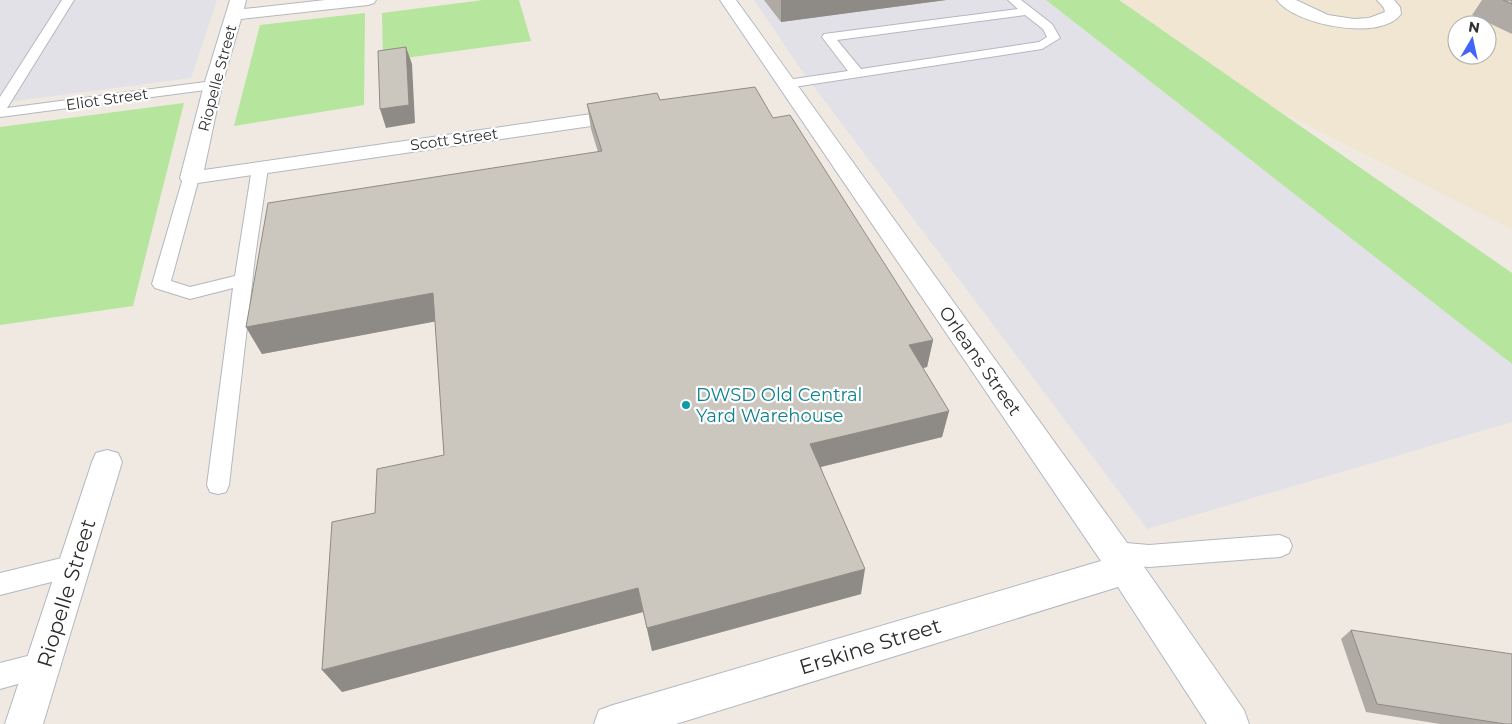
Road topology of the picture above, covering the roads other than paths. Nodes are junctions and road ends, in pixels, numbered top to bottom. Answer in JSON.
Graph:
{"nodes":[{"id":1,"x":68,"y":0,"type":"edge"},
{"id":2,"x":368,"y":0,"type":"edge"},
{"id":3,"x":728,"y":0,"type":"edge"},
{"id":4,"x":1014,"y":0,"type":"edge"},
{"id":5,"x":1285,"y":0,"type":"edge"},
{"id":6,"x":1385,"y":0,"type":"edge"},
{"id":7,"x":236,"y":8,"type":"edge"},
{"id":8,"x":1027,"y":11,"type":"junction"},
{"id":9,"x":858,"y":74,"type":"junction"},
{"id":10,"x":787,"y":84,"type":"junction"},
{"id":11,"x":213,"y":85,"type":"junction"},
{"id":12,"x":0,"y":108,"type":"edge"},
{"id":13,"x":642,"y":112,"type":"edge"},
{"id":14,"x":0,"y":113,"type":"edge"},
{"id":15,"x":260,"y":168,"type":"junction"},
{"id":16,"x":191,"y":178,"type":"junction"},
{"id":17,"x":243,"y":280,"type":"junction"},
{"id":18,"x":107,"y":462,"type":"dead end"},
{"id":19,"x":218,"y":485,"type":"dead end"},
{"id":20,"x":1280,"y":546,"type":"dead end"},
{"id":21,"x":1121,"y":561,"type":"junction"},
{"id":22,"x":74,"y":566,"type":"junction"},
{"id":23,"x":0,"y":584,"type":"edge"},
{"id":24,"x":43,"y":665,"type":"junction"},
{"id":25,"x":0,"y":676,"type":"edge"},
{"id":26,"x":24,"y":724,"type":"edge"},
{"id":27,"x":613,"y":724,"type":"edge"},
{"id":28,"x":1230,"y":724,"type":"edge"}],
"edges":[{"from":1,"to":12,"type":"lane"},
{"from":2,"to":7,"type":"street"},
{"from":3,"to":10,"type":"street","name":"Orleans Street"},
{"from":4,"to":8,"type":"lane"},
{"from":5,"to":6,"type":"street"},
{"from":7,"to":11,"type":"street","name":"Riopelle Street"},
{"from":8,"to":9,"type":"lane"},
{"from":8,"to":9,"type":"lane"},
{"from":9,"to":10,"type":"lane"},
{"from":10,"to":21,"type":"street","name":"Orleans Street"},
{"from":11,"to":14,"type":"lane","name":"Eliot Street"},
{"from":11,"to":16,"type":"street","name":"Riopelle Street"},
{"from":13,"to":15,"type":"street","name":"Scott Street"},
{"from":15,"to":16,"type":"street","name":"Scott Street"},
{"from":15,"to":17,"type":"lane"},
{"from":16,"to":17,"type":"lane"},
{"from":17,"to":19,"type":"lane"},
{"from":18,"to":22,"type":"street","name":"Riopelle Street"},
{"from":20,"to":21,"type":"lane"},
{"from":21,"to":27,"type":"street","name":"Erskine Street"},
{"from":21,"to":28,"type":"street","name":"Orleans Street"},
{"from":22,"to":23,"type":"lane"},
{"from":22,"to":24,"type":"street","name":"Riopelle Street"},
{"from":24,"to":25,"type":"lane"},
{"from":24,"to":26,"type":"street","name":"Riopelle Street"}]}
